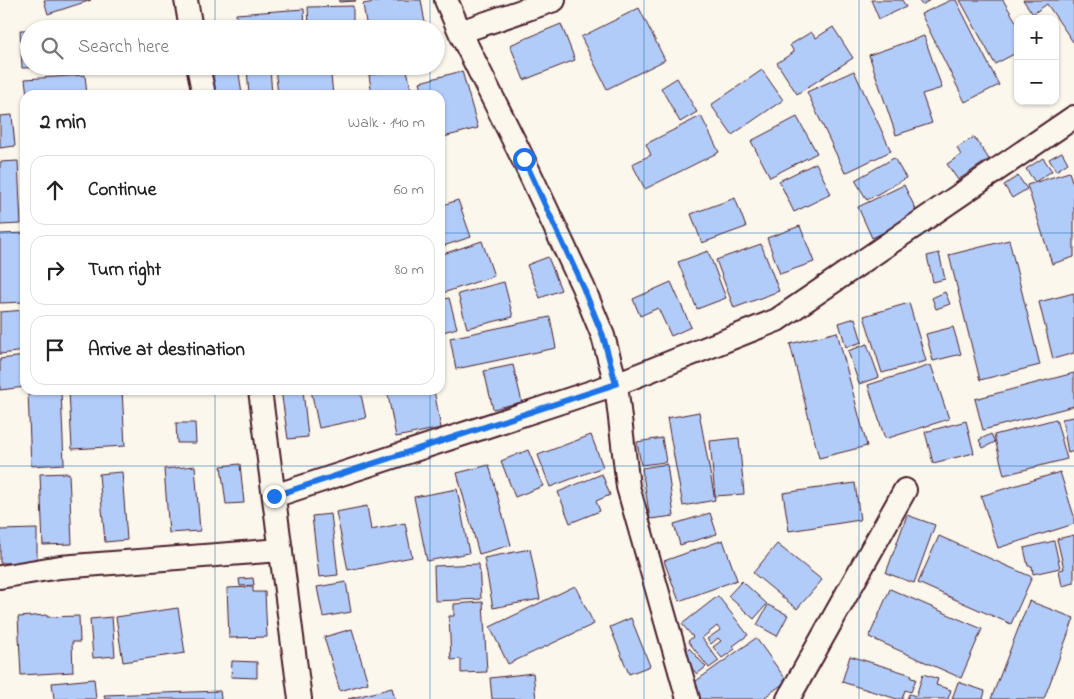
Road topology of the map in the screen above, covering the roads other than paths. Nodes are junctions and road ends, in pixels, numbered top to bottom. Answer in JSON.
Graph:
{"nodes":[{"id":1,"x":186,"y":0,"type":"edge"},
{"id":2,"x":446,"y":0,"type":"edge"},
{"id":3,"x":554,"y":0,"type":"edge"},
{"id":4,"x":189,"y":20,"type":"edge"},
{"id":5,"x":460,"y":32,"type":"junction"},
{"id":6,"x":200,"y":75,"type":"edge"},
{"id":7,"x":203,"y":90,"type":"edge"},
{"id":8,"x":1074,"y":117,"type":"edge"},
{"id":9,"x":616,"y":384,"type":"junction"},
{"id":10,"x":261,"y":395,"type":"edge"},
{"id":11,"x":905,"y":490,"type":"dead end"},
{"id":12,"x":274,"y":496,"type":"junction"},
{"id":13,"x":281,"y":550,"type":"junction"},
{"id":14,"x":0,"y":577,"type":"edge"},
{"id":15,"x":300,"y":699,"type":"edge"},
{"id":16,"x":688,"y":699,"type":"edge"},
{"id":17,"x":788,"y":699,"type":"edge"}],
"edges":[{"from":1,"to":4,"type":"street"},
{"from":2,"to":5,"type":"street"},
{"from":3,"to":5,"type":"street"},
{"from":5,"to":9,"type":"street"},
{"from":6,"to":7,"type":"street"},
{"from":8,"to":9,"type":"street"},
{"from":9,"to":12,"type":"street"},
{"from":9,"to":16,"type":"street"},
{"from":10,"to":12,"type":"street"},
{"from":11,"to":17,"type":"street"},
{"from":12,"to":13,"type":"street"},
{"from":13,"to":14,"type":"street"},
{"from":13,"to":15,"type":"street"}]}
